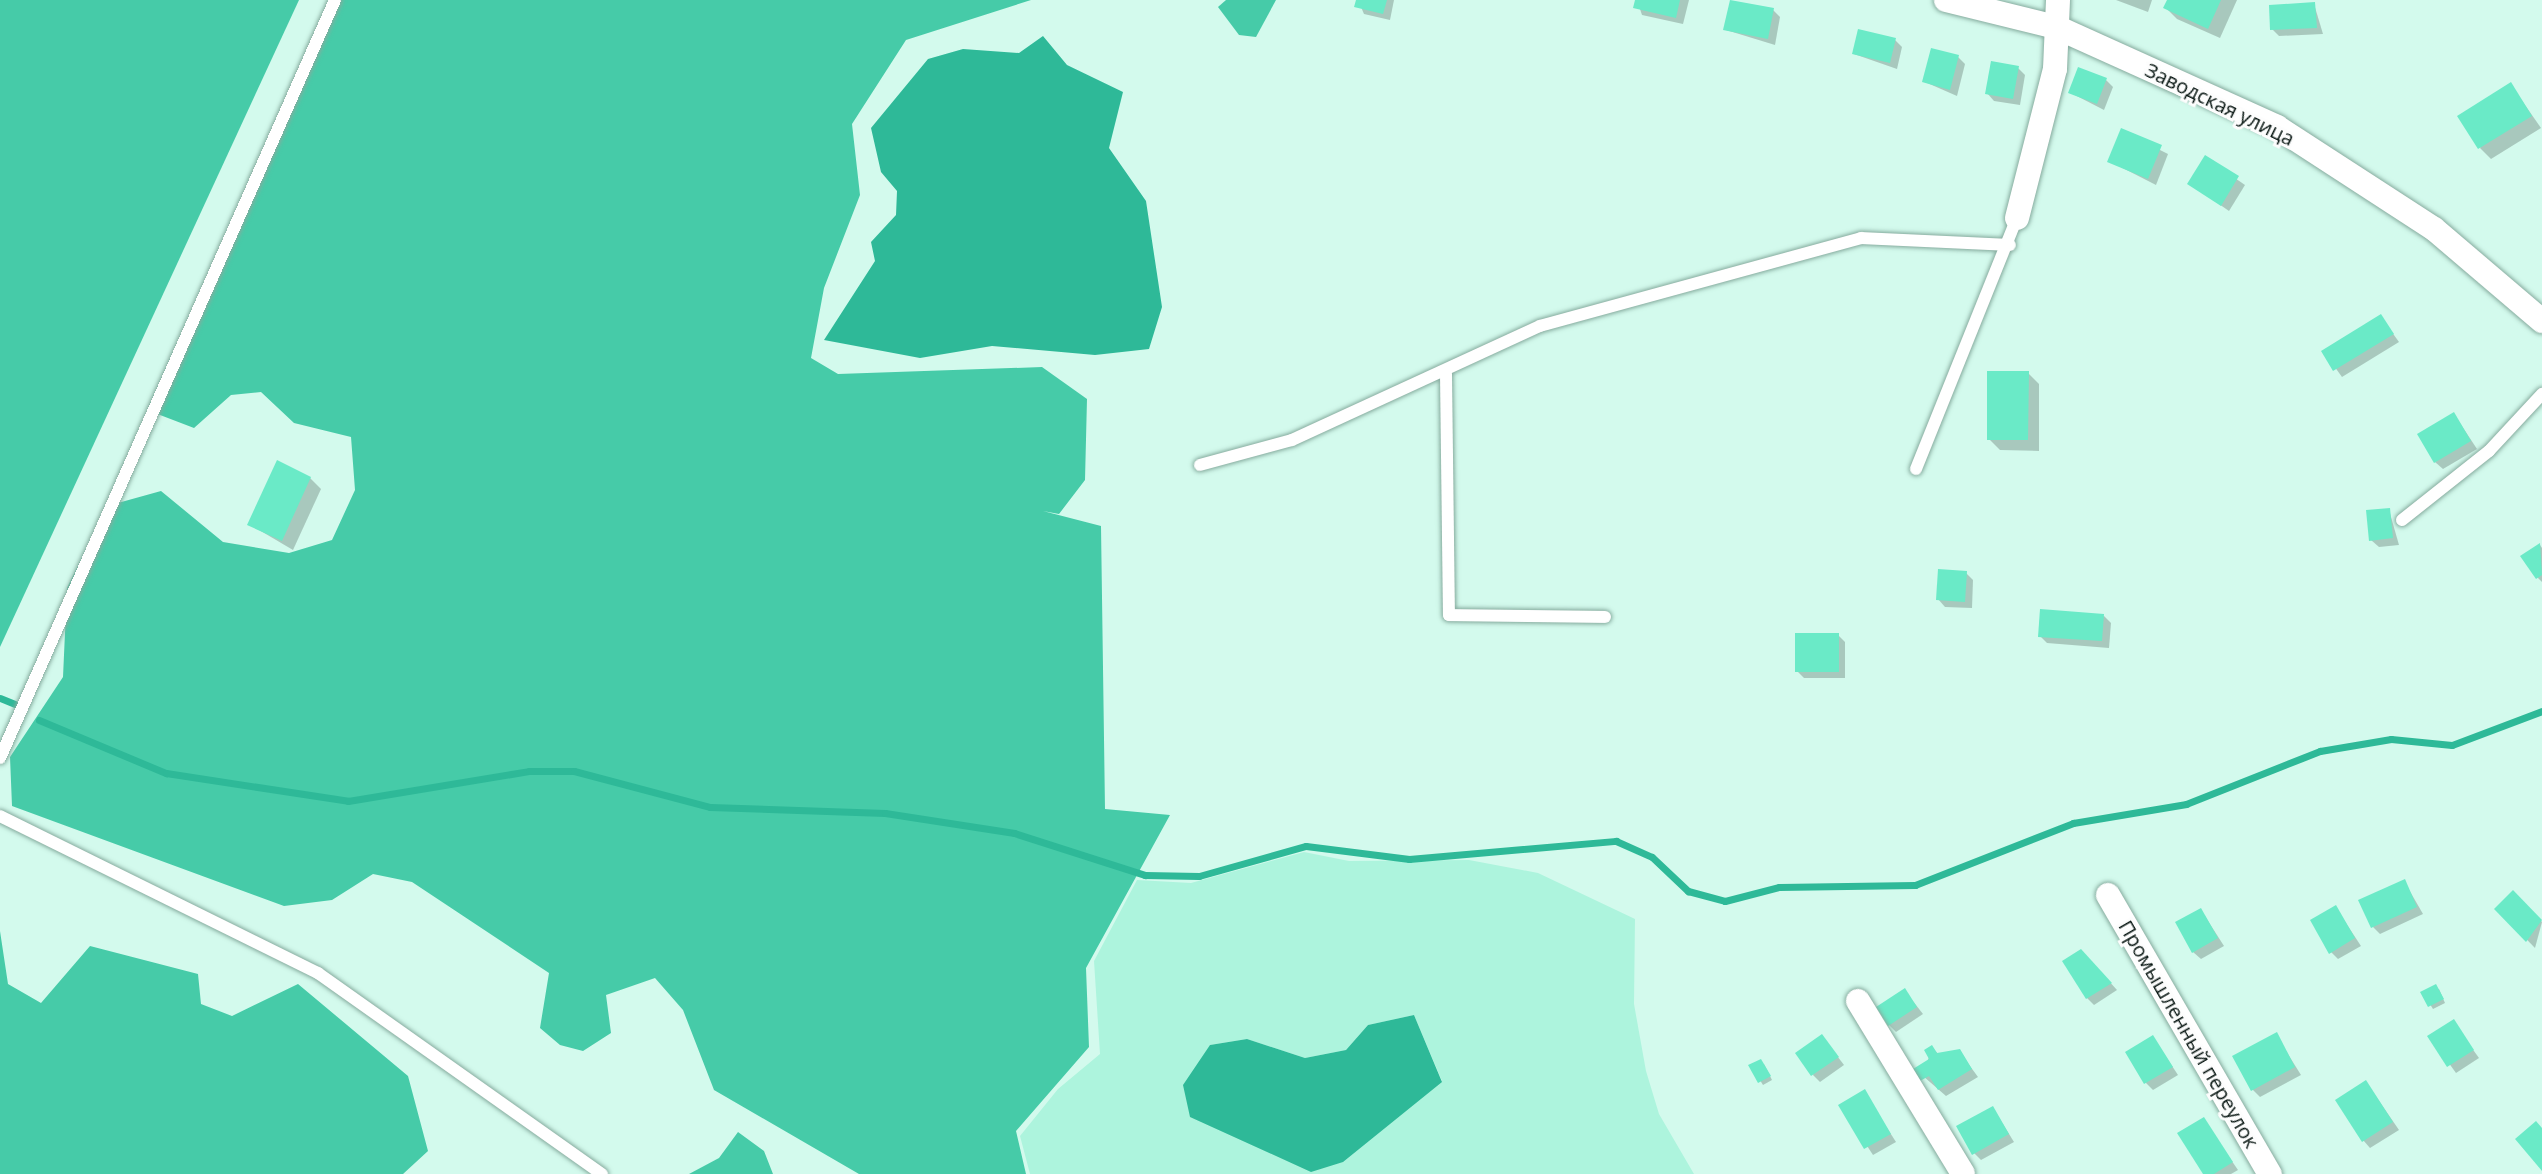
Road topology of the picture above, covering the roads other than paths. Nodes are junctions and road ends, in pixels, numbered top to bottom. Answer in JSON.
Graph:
{"nodes":[{"id":1,"x":335,"y":0,"type":"edge"},
{"id":2,"x":1946,"y":0,"type":"edge"},
{"id":3,"x":2058,"y":0,"type":"edge"},
{"id":4,"x":2056,"y":27,"type":"junction"},
{"id":5,"x":2017,"y":218,"type":"joint"},
{"id":6,"x":2010,"y":245,"type":"junction"},
{"id":7,"x":2542,"y":321,"type":"edge"},
{"id":8,"x":1446,"y":374,"type":"junction"},
{"id":9,"x":2542,"y":394,"type":"edge"},
{"id":10,"x":1200,"y":465,"type":"dead end"},
{"id":11,"x":1916,"y":469,"type":"dead end"},
{"id":12,"x":2402,"y":520,"type":"dead end"},
{"id":13,"x":1605,"y":617,"type":"dead end"},
{"id":14,"x":0,"y":758,"type":"edge"},
{"id":15,"x":0,"y":816,"type":"edge"},
{"id":16,"x":2108,"y":895,"type":"dead end"},
{"id":17,"x":1858,"y":1001,"type":"dead end"},
{"id":18,"x":602,"y":1174,"type":"edge"},
{"id":19,"x":1963,"y":1174,"type":"edge"},
{"id":20,"x":2270,"y":1174,"type":"edge"}],
"edges":[{"from":1,"to":14,"type":"lane"},
{"from":2,"to":4,"type":"street","name":"Заводская улица"},
{"from":3,"to":4,"type":"street"},
{"from":4,"to":5,"type":"street"},
{"from":4,"to":7,"type":"street","name":"Заводская улица"},
{"from":5,"to":6,"type":"lane"},
{"from":6,"to":8,"type":"lane"},
{"from":6,"to":11,"type":"lane"},
{"from":8,"to":10,"type":"lane"},
{"from":8,"to":13,"type":"lane"},
{"from":9,"to":12,"type":"lane"},
{"from":15,"to":18,"type":"lane"},
{"from":16,"to":20,"type":"street","name":"Промышленный переулок"},
{"from":17,"to":19,"type":"street"}]}
